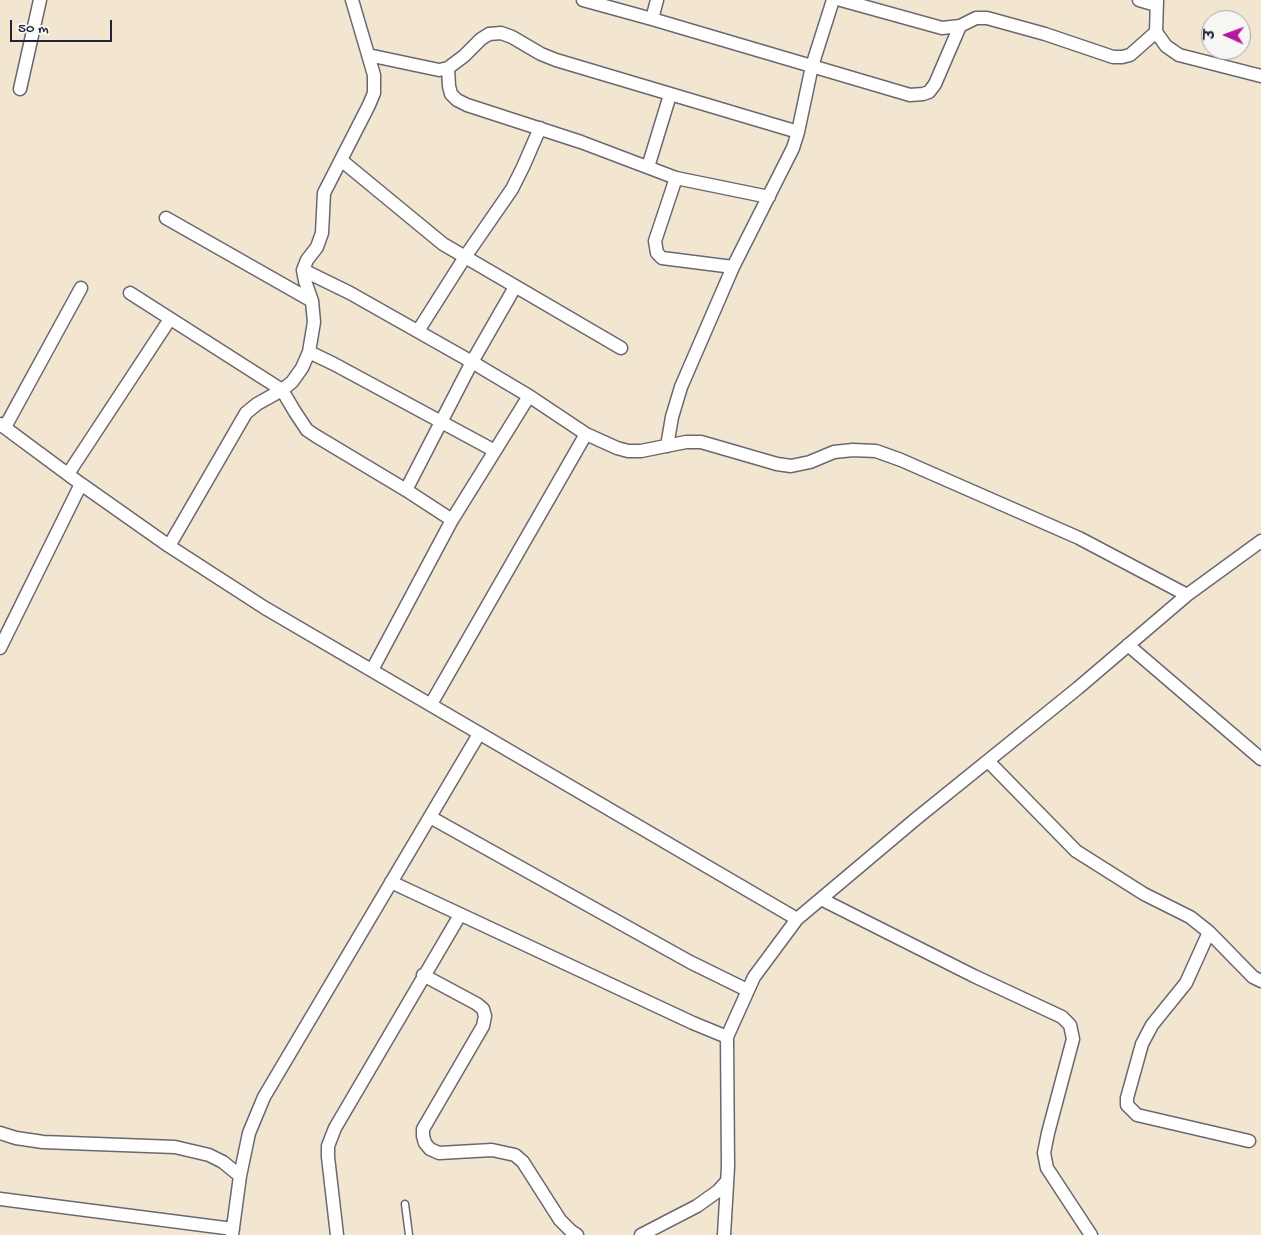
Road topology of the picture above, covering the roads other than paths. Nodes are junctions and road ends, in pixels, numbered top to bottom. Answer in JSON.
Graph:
{"nodes":[{"id":1,"x":40,"y":0,"type":"edge"},
{"id":2,"x":352,"y":0,"type":"edge"},
{"id":3,"x":584,"y":0,"type":"edge"},
{"id":4,"x":658,"y":0,"type":"edge"},
{"id":5,"x":833,"y":0,"type":"edge"},
{"id":6,"x":841,"y":0,"type":"edge"},
{"id":7,"x":1139,"y":0,"type":"edge"},
{"id":8,"x":1156,"y":2,"type":"edge"},
{"id":9,"x":652,"y":19,"type":"junction"},
{"id":10,"x":960,"y":26,"type":"junction"},
{"id":11,"x":1156,"y":32,"type":"junction"},
{"id":12,"x":368,"y":55,"type":"junction"},
{"id":13,"x":812,"y":66,"type":"junction"},
{"id":14,"x":448,"y":68,"type":"junction"},
{"id":15,"x":1261,"y":76,"type":"edge"},
{"id":16,"x":20,"y":89,"type":"dead end"},
{"id":17,"x":670,"y":95,"type":"junction"},
{"id":18,"x":540,"y":128,"type":"junction"},
{"id":19,"x":798,"y":132,"type":"junction"},
{"id":20,"x":341,"y":160,"type":"junction"},
{"id":21,"x":648,"y":167,"type":"junction"},
{"id":22,"x":676,"y":178,"type":"junction"},
{"id":23,"x":769,"y":196,"type":"junction"},
{"id":24,"x":166,"y":218,"type":"dead end"},
{"id":25,"x":465,"y":257,"type":"junction"},
{"id":26,"x":733,"y":267,"type":"junction"},
{"id":27,"x":303,"y":270,"type":"junction"},
{"id":28,"x":515,"y":287,"type":"junction"},
{"id":29,"x":81,"y":288,"type":"dead end"},
{"id":30,"x":130,"y":293,"type":"dead end"},
{"id":31,"x":312,"y":301,"type":"junction"},
{"id":32,"x":170,"y":319,"type":"junction"},
{"id":33,"x":418,"y":331,"type":"junction"},
{"id":34,"x":621,"y":348,"type":"dead end"},
{"id":35,"x":309,"y":352,"type":"junction"},
{"id":36,"x":472,"y":362,"type":"junction"},
{"id":37,"x":282,"y":390,"type":"junction"},
{"id":38,"x":529,"y":396,"type":"junction"},
{"id":39,"x":440,"y":422,"type":"junction"},
{"id":40,"x":2,"y":426,"type":"edge"},
{"id":41,"x":586,"y":434,"type":"junction"},
{"id":42,"x":667,"y":446,"type":"junction"},
{"id":43,"x":495,"y":451,"type":"junction"},
{"id":44,"x":68,"y":474,"type":"junction"},
{"id":45,"x":81,"y":484,"type":"junction"},
{"id":46,"x":406,"y":490,"type":"junction"},
{"id":47,"x":452,"y":520,"type":"junction"},
{"id":48,"x":1261,"y":541,"type":"edge"},
{"id":49,"x":169,"y":546,"type":"junction"},
{"id":50,"x":1187,"y":595,"type":"junction"},
{"id":51,"x":1128,"y":645,"type":"junction"},
{"id":52,"x":0,"y":648,"type":"edge"},
{"id":53,"x":372,"y":670,"type":"junction"},
{"id":54,"x":431,"y":704,"type":"junction"},
{"id":55,"x":479,"y":734,"type":"junction"},
{"id":56,"x":1261,"y":759,"type":"edge"},
{"id":57,"x":988,"y":761,"type":"junction"},
{"id":58,"x":430,"y":817,"type":"junction"},
{"id":59,"x":391,"y":882,"type":"junction"},
{"id":60,"x":821,"y":899,"type":"junction"},
{"id":61,"x":460,"y":914,"type":"junction"},
{"id":62,"x":797,"y":919,"type":"junction"},
{"id":63,"x":1209,"y":932,"type":"junction"},
{"id":64,"x":423,"y":975,"type":"junction"},
{"id":65,"x":1261,"y":981,"type":"edge"},
{"id":66,"x":747,"y":990,"type":"junction"},
{"id":67,"x":727,"y":1037,"type":"junction"},
{"id":68,"x":0,"y":1133,"type":"edge"},
{"id":69,"x":1249,"y":1141,"type":"dead end"},
{"id":70,"x":240,"y":1176,"type":"junction"},
{"id":71,"x":727,"y":1181,"type":"junction"},
{"id":72,"x":0,"y":1199,"type":"edge"},
{"id":73,"x":405,"y":1204,"type":"dead end"},
{"id":74,"x":232,"y":1232,"type":"edge"},
{"id":75,"x":337,"y":1235,"type":"edge"},
{"id":76,"x":409,"y":1235,"type":"edge"},
{"id":77,"x":577,"y":1235,"type":"edge"},
{"id":78,"x":641,"y":1235,"type":"edge"},
{"id":79,"x":724,"y":1235,"type":"edge"},
{"id":80,"x":1090,"y":1235,"type":"edge"}],
"edges":[{"from":1,"to":16,"type":"street"},
{"from":2,"to":12,"type":"street"},
{"from":3,"to":9,"type":"street"},
{"from":4,"to":9,"type":"street"},
{"from":5,"to":13,"type":"street"},
{"from":6,"to":10,"type":"street"},
{"from":7,"to":8,"type":"street"},
{"from":8,"to":11,"type":"street"},
{"from":9,"to":13,"type":"street"},
{"from":10,"to":11,"type":"street"},
{"from":10,"to":13,"type":"street"},
{"from":11,"to":15,"type":"street"},
{"from":12,"to":14,"type":"street"},
{"from":12,"to":20,"type":"street"},
{"from":13,"to":19,"type":"street"},
{"from":14,"to":17,"type":"street"},
{"from":14,"to":18,"type":"street"},
{"from":17,"to":19,"type":"street"},
{"from":17,"to":21,"type":"street"},
{"from":18,"to":21,"type":"street"},
{"from":18,"to":25,"type":"street"},
{"from":19,"to":23,"type":"street"},
{"from":20,"to":25,"type":"street"},
{"from":20,"to":27,"type":"street"},
{"from":21,"to":22,"type":"street"},
{"from":22,"to":23,"type":"street"},
{"from":22,"to":26,"type":"street"},
{"from":23,"to":26,"type":"street"},
{"from":24,"to":31,"type":"street"},
{"from":25,"to":28,"type":"street"},
{"from":25,"to":33,"type":"street"},
{"from":26,"to":42,"type":"street"},
{"from":27,"to":31,"type":"street"},
{"from":27,"to":33,"type":"street"},
{"from":28,"to":34,"type":"street"},
{"from":28,"to":36,"type":"street"},
{"from":29,"to":40,"type":"street"},
{"from":30,"to":32,"type":"street"},
{"from":31,"to":35,"type":"street"},
{"from":32,"to":37,"type":"street"},
{"from":32,"to":44,"type":"street"},
{"from":33,"to":36,"type":"street"},
{"from":35,"to":37,"type":"street"},
{"from":35,"to":39,"type":"street"},
{"from":36,"to":38,"type":"street"},
{"from":36,"to":39,"type":"street"},
{"from":37,"to":46,"type":"street"},
{"from":37,"to":49,"type":"street"},
{"from":38,"to":41,"type":"street"},
{"from":38,"to":43,"type":"street"},
{"from":39,"to":43,"type":"street"},
{"from":39,"to":46,"type":"street"},
{"from":40,"to":44,"type":"street"},
{"from":41,"to":42,"type":"street"},
{"from":41,"to":54,"type":"street"},
{"from":42,"to":50,"type":"street"},
{"from":43,"to":47,"type":"street"},
{"from":44,"to":45,"type":"street"},
{"from":45,"to":49,"type":"street"},
{"from":45,"to":52,"type":"street"},
{"from":46,"to":47,"type":"street"},
{"from":47,"to":53,"type":"street"},
{"from":48,"to":50,"type":"street"},
{"from":49,"to":53,"type":"street"},
{"from":50,"to":51,"type":"street"},
{"from":51,"to":56,"type":"street"},
{"from":51,"to":57,"type":"street"},
{"from":53,"to":54,"type":"street"},
{"from":54,"to":55,"type":"street"},
{"from":55,"to":58,"type":"street"},
{"from":55,"to":62,"type":"street"},
{"from":57,"to":60,"type":"street"},
{"from":57,"to":63,"type":"street"},
{"from":58,"to":59,"type":"street"},
{"from":58,"to":66,"type":"street"},
{"from":59,"to":61,"type":"street"},
{"from":59,"to":70,"type":"street"},
{"from":60,"to":62,"type":"street"},
{"from":60,"to":80,"type":"street"},
{"from":61,"to":64,"type":"street"},
{"from":61,"to":67,"type":"street"},
{"from":62,"to":66,"type":"street"},
{"from":63,"to":65,"type":"street"},
{"from":63,"to":69,"type":"street"},
{"from":64,"to":75,"type":"street"},
{"from":64,"to":77,"type":"street"},
{"from":66,"to":67,"type":"street"},
{"from":67,"to":71,"type":"street"},
{"from":68,"to":70,"type":"street"},
{"from":70,"to":74,"type":"street"},
{"from":71,"to":78,"type":"street"},
{"from":71,"to":79,"type":"street"},
{"from":72,"to":74,"type":"street"},
{"from":73,"to":76,"type":"lane"}]}
